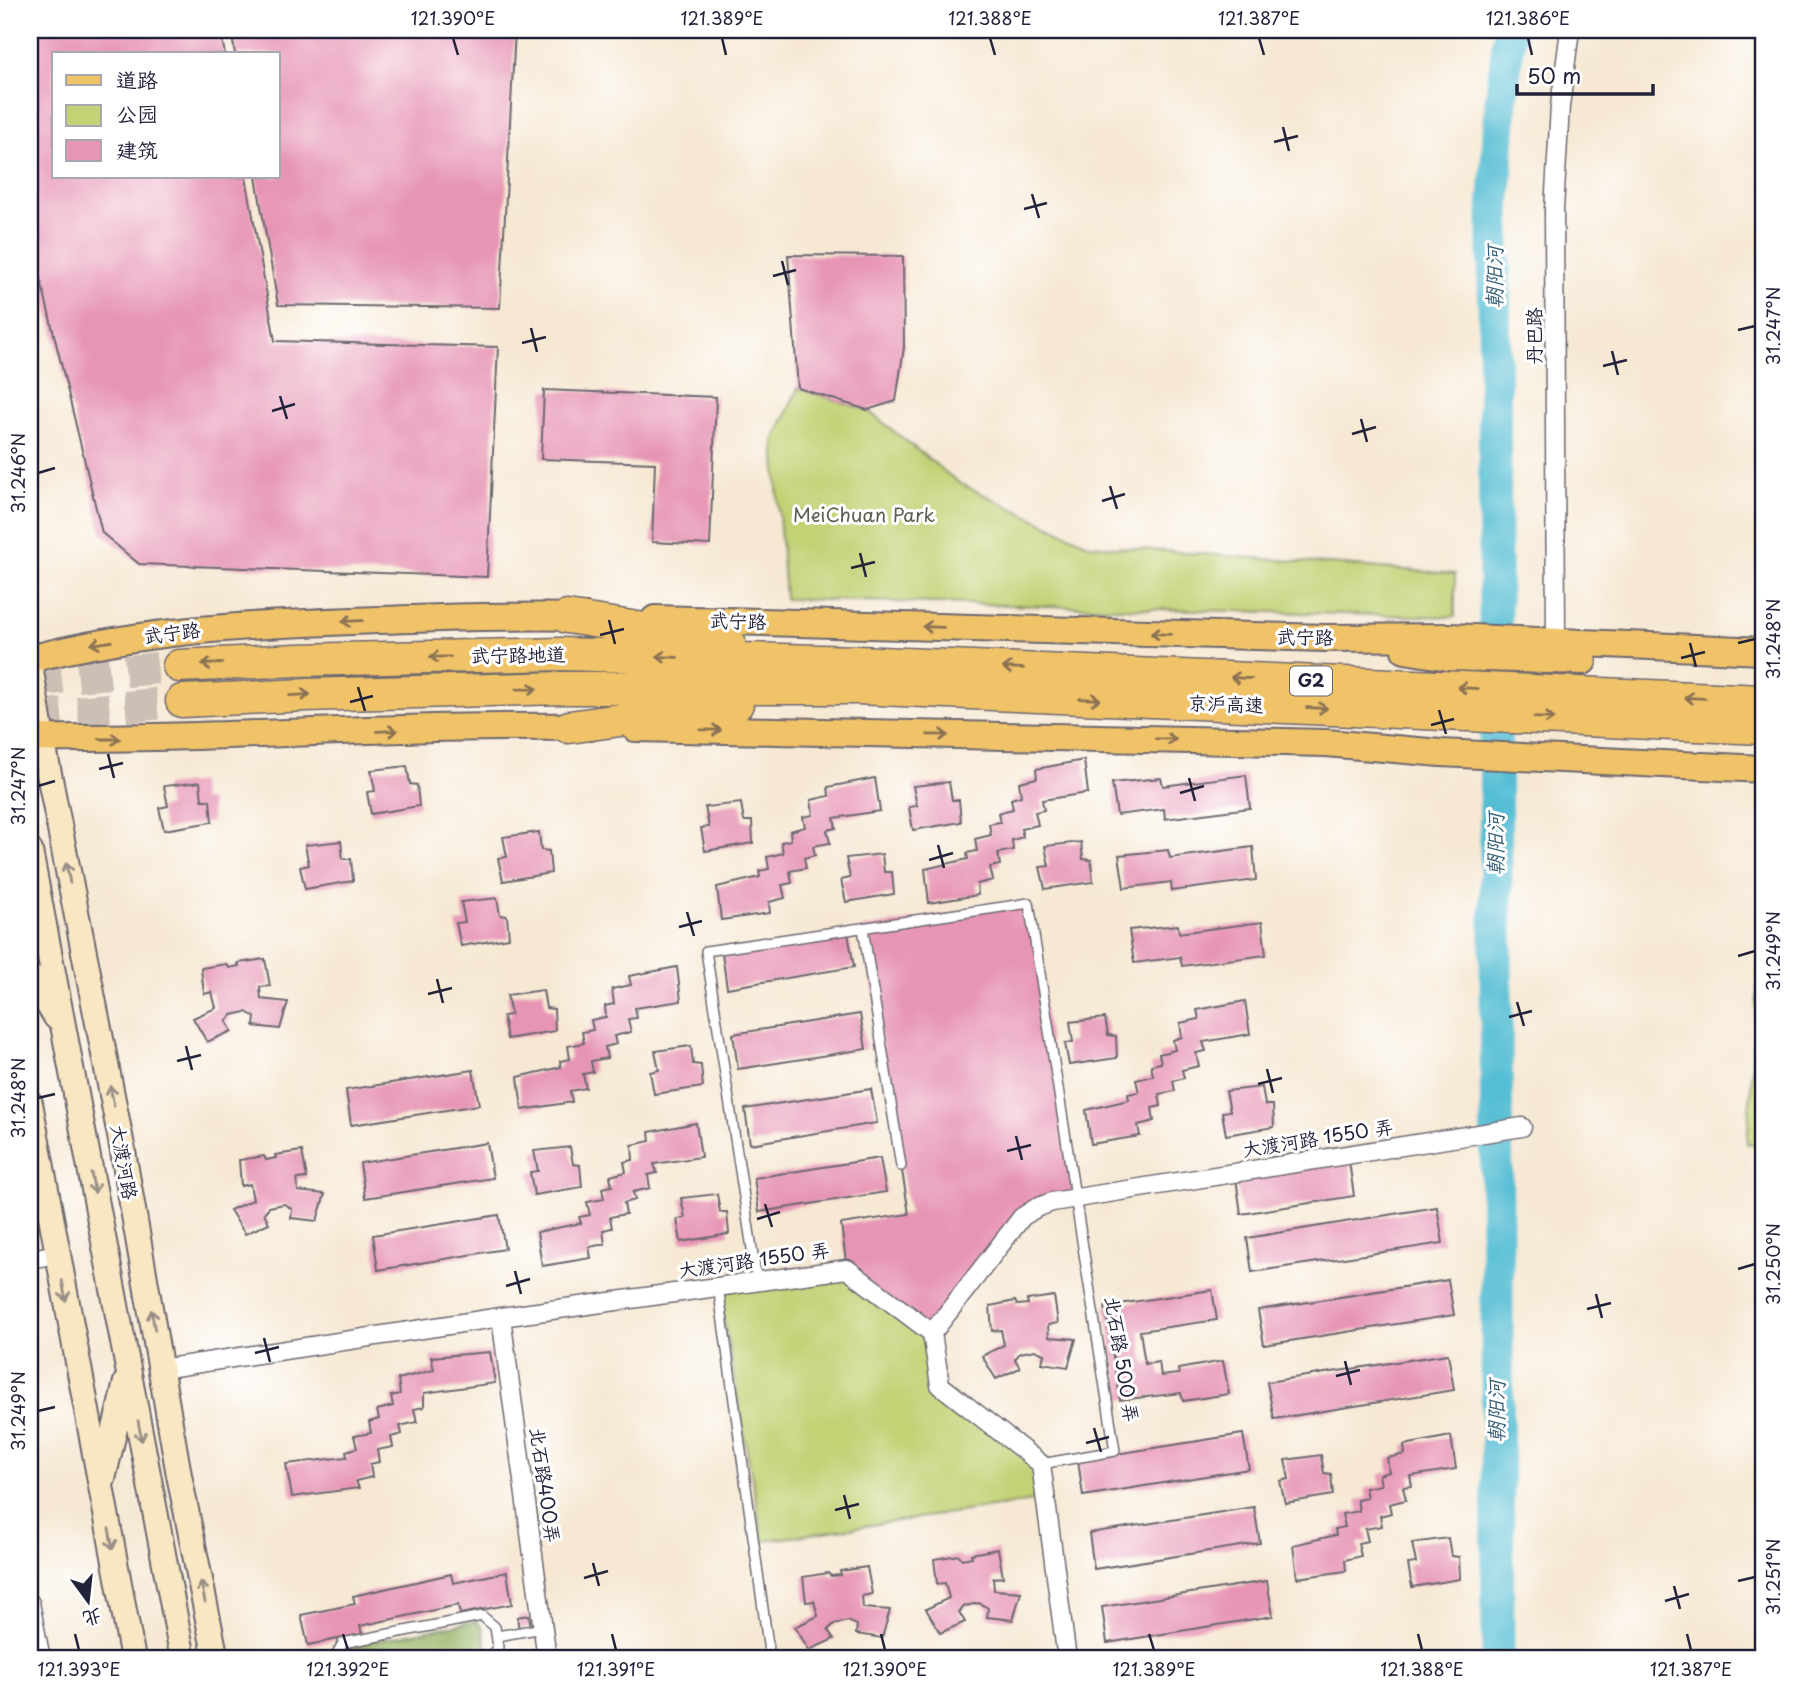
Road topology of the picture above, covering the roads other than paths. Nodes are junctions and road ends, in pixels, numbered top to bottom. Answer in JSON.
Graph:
{"nodes":[{"id":1,"x":1570,"y":30,"type":"edge"},
{"id":2,"x":567,"y":617,"type":"junction"},
{"id":3,"x":1545,"y":641,"type":"junction"},
{"id":4,"x":1449,"y":647,"type":"junction"},
{"id":5,"x":1763,"y":651,"type":"edge"},
{"id":6,"x":30,"y":659,"type":"edge"},
{"id":7,"x":30,"y":665,"type":"edge"},
{"id":8,"x":178,"y":666,"type":"tunnel mouth"},
{"id":9,"x":1763,"y":668,"type":"edge"},
{"id":10,"x":857,"y":675,"type":"junction"},
{"id":11,"x":182,"y":701,"type":"tunnel mouth"},
{"id":12,"x":1763,"y":701,"type":"edge"},
{"id":13,"x":569,"y":727,"type":"junction"},
{"id":14,"x":1763,"y":727,"type":"edge"},
{"id":15,"x":36,"y":738,"type":"edge"},
{"id":16,"x":1442,"y":745,"type":"junction"},
{"id":17,"x":1763,"y":752,"type":"edge"},
{"id":18,"x":1763,"y":769,"type":"edge"},
{"id":19,"x":30,"y":851,"type":"edge"},
{"id":20,"x":863,"y":928,"type":"junction"},
{"id":21,"x":30,"y":976,"type":"edge"},
{"id":22,"x":63,"y":1027,"type":"junction"},
{"id":23,"x":30,"y":1103,"type":"edge"},
{"id":24,"x":1522,"y":1127,"type":"dead end"},
{"id":25,"x":901,"y":1166,"type":"dead end"},
{"id":26,"x":1074,"y":1199,"type":"junction"},
{"id":27,"x":58,"y":1254,"type":"junction"},
{"id":28,"x":30,"y":1259,"type":"edge"},
{"id":29,"x":757,"y":1281,"type":"junction"},
{"id":30,"x":718,"y":1286,"type":"junction"},
{"id":31,"x":501,"y":1317,"type":"junction"},
{"id":32,"x":932,"y":1333,"type":"junction"},
{"id":33,"x":161,"y":1369,"type":"junction"},
{"id":34,"x":129,"y":1371,"type":"junction"},
{"id":35,"x":1041,"y":1464,"type":"junction"},
{"id":36,"x":101,"y":1487,"type":"junction"},
{"id":37,"x":30,"y":1603,"type":"edge"},
{"id":38,"x":542,"y":1628,"type":"junction"},
{"id":39,"x":496,"y":1636,"type":"junction"},
{"id":40,"x":41,"y":1659,"type":"edge"},
{"id":41,"x":133,"y":1659,"type":"edge"},
{"id":42,"x":183,"y":1659,"type":"edge"},
{"id":43,"x":216,"y":1659,"type":"edge"},
{"id":44,"x":334,"y":1659,"type":"edge"},
{"id":45,"x":488,"y":1659,"type":"edge"},
{"id":46,"x":547,"y":1659,"type":"edge"},
{"id":47,"x":770,"y":1659,"type":"edge"},
{"id":48,"x":1067,"y":1659,"type":"edge"}],
"edges":[{"from":1,"to":3,"type":"street","name":"丹巴路"},
{"from":4,"to":2,"type":"main road","name":"武宁路","one_way":true},
{"from":2,"to":6,"type":"main road","name":"武宁路","one_way":true},
{"from":2,"to":10,"type":"highway"},
{"from":3,"to":4,"type":"main road"},
{"from":3,"to":5,"type":"main road"},
{"from":4,"to":9,"type":"main road"},
{"from":7,"to":15,"type":"main road","name":"大渡河路"},
{"from":10,"to":8,"type":"highway","name":"武宁路地道","one_way":true},
{"from":11,"to":10,"type":"highway","name":"武宁路地道","one_way":true},
{"from":12,"to":10,"type":"highway","name":"京沪高速","number":"G2","one_way":true},
{"from":10,"to":13,"type":"highway"},
{"from":10,"to":14,"type":"highway","name":"京沪高速","number":"G2","one_way":true},
{"from":15,"to":13,"type":"main road","one_way":true},
{"from":13,"to":16,"type":"main road","one_way":true},
{"from":33,"to":15,"type":"main road","name":"大渡河路","one_way":true},
{"from":16,"to":17,"type":"main road"},
{"from":16,"to":18,"type":"main road"},
{"from":19,"to":22,"type":"main road","name":"大渡河路"},
{"from":20,"to":25,"type":"lane"},
{"from":20,"to":26,"type":"lane"},
{"from":20,"to":29,"type":"lane"},
{"from":21,"to":22,"type":"main road"},
{"from":22,"to":34,"type":"main road","name":"大渡河路","one_way":true},
{"from":23,"to":27,"type":"main road"},
{"from":24,"to":26,"type":"street","name":"大渡河路 1550 弄"},
{"from":26,"to":32,"type":"street","name":"大渡河路 1550 弄"},
{"from":26,"to":35,"type":"lane","name":"北石路 500 弄"},
{"from":27,"to":28,"type":"street"},
{"from":27,"to":36,"type":"main road","one_way":true},
{"from":29,"to":30,"type":"street","name":"大渡河路 1550 弄"},
{"from":29,"to":32,"type":"street","name":"大渡河路 1550 弄"},
{"from":30,"to":31,"type":"street","name":"大渡河路 1550 弄"},
{"from":30,"to":47,"type":"lane"},
{"from":31,"to":33,"type":"street","name":"大渡河路 1550 弄"},
{"from":31,"to":38,"type":"street","name":"北石路400弄"},
{"from":32,"to":35,"type":"street"},
{"from":43,"to":33,"type":"main road","name":"大渡河路","one_way":true},
{"from":34,"to":36,"type":"main road"},
{"from":34,"to":42,"type":"main road","name":"大渡河路","one_way":true},
{"from":35,"to":48,"type":"street"},
{"from":36,"to":41,"type":"main road","one_way":true},
{"from":37,"to":40,"type":"street"},
{"from":38,"to":39,"type":"lane"},
{"from":38,"to":46,"type":"street","name":"北石路400弄"},
{"from":39,"to":44,"type":"lane"},
{"from":39,"to":45,"type":"lane"}]}
